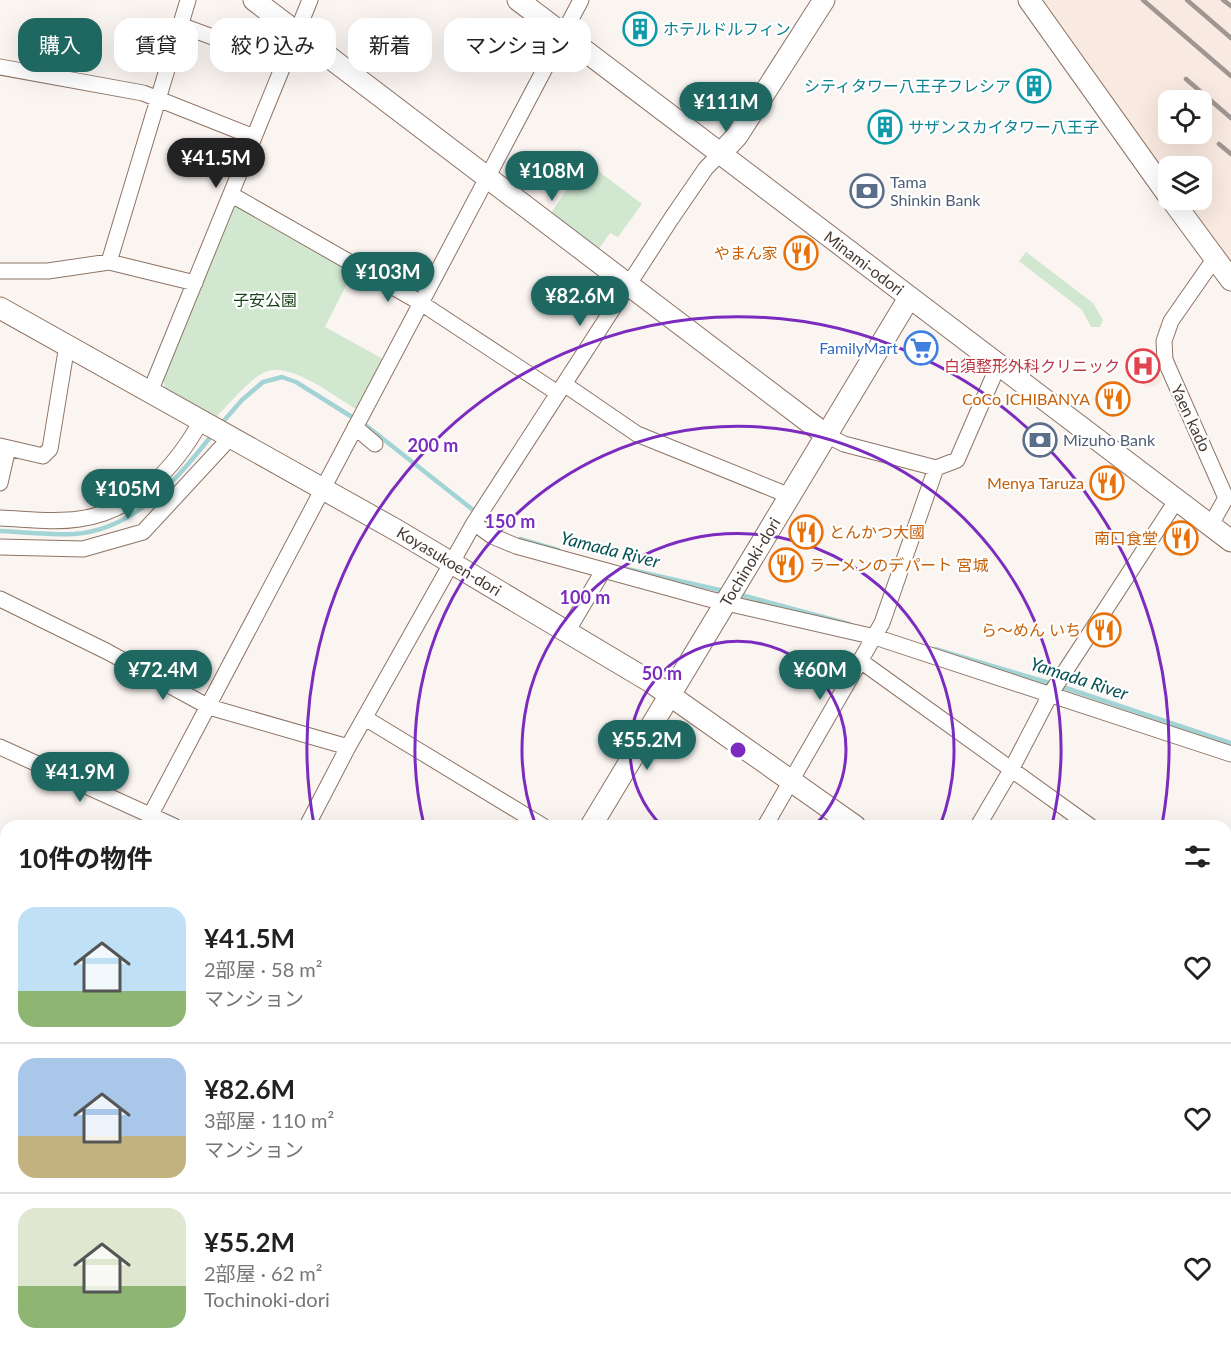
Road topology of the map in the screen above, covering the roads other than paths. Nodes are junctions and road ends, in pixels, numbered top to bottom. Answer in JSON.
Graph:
{"nodes":[{"id":1,"x":188,"y":0,"type":"edge"},
{"id":2,"x":254,"y":0,"type":"edge"},
{"id":3,"x":310,"y":0,"type":"edge"},
{"id":4,"x":518,"y":0,"type":"edge"},
{"id":5,"x":581,"y":0,"type":"edge"},
{"id":6,"x":824,"y":0,"type":"edge"},
{"id":7,"x":1029,"y":0,"type":"edge"},
{"id":8,"x":182,"y":18,"type":"edge"},
{"id":9,"x":278,"y":18,"type":"edge"},
{"id":10,"x":302,"y":18,"type":"edge"},
{"id":11,"x":542,"y":18,"type":"edge"},
{"id":12,"x":571,"y":18,"type":"edge"},
{"id":13,"x":591,"y":55,"type":"edge"},
{"id":14,"x":336,"y":62,"type":"edge"},
{"id":15,"x":0,"y":68,"type":"edge"},
{"id":16,"x":166,"y":72,"type":"edge"},
{"id":17,"x":280,"y":72,"type":"edge"},
{"id":18,"x":543,"y":72,"type":"edge"},
{"id":19,"x":158,"y":100,"type":"junction"},
{"id":20,"x":254,"y":137,"type":"junction"},
{"id":21,"x":720,"y":154,"type":"junction"},
{"id":22,"x":489,"y":178,"type":"junction"},
{"id":23,"x":1158,"y":181,"type":"edge"},
{"id":24,"x":231,"y":195,"type":"junction"},
{"id":25,"x":1179,"y":210,"type":"edge"},
{"id":26,"x":1215,"y":258,"type":"junction"},
{"id":27,"x":109,"y":262,"type":"junction"},
{"id":28,"x":0,"y":271,"type":"edge"},
{"id":29,"x":1231,"y":280,"type":"edge"},
{"id":30,"x":195,"y":283,"type":"junction"},
{"id":31,"x":628,"y":284,"type":"junction"},
{"id":32,"x":909,"y":298,"type":"junction"},
{"id":33,"x":421,"y":303,"type":"junction"},
{"id":34,"x":0,"y":308,"type":"edge"},
{"id":35,"x":67,"y":345,"type":"junction"},
{"id":36,"x":999,"y":366,"type":"junction"},
{"id":37,"x":560,"y":388,"type":"junction"},
{"id":38,"x":150,"y":392,"type":"junction"},
{"id":39,"x":358,"y":422,"type":"junction"},
{"id":40,"x":216,"y":430,"type":"junction"},
{"id":41,"x":826,"y":435,"type":"junction"},
{"id":42,"x":375,"y":444,"type":"dead end"},
{"id":43,"x":4,"y":447,"type":"edge"},
{"id":44,"x":936,"y":468,"type":"junction"},
{"id":45,"x":0,"y":483,"type":"edge"},
{"id":46,"x":324,"y":489,"type":"junction"},
{"id":47,"x":790,"y":496,"type":"junction"},
{"id":48,"x":1176,"y":501,"type":"junction"},
{"id":49,"x":478,"y":516,"type":"junction"},
{"id":50,"x":0,"y":518,"type":"edge"},
{"id":51,"x":1210,"y":526,"type":"junction"},
{"id":52,"x":1231,"y":541,"type":"edge"},
{"id":53,"x":0,"y":547,"type":"edge"},
{"id":54,"x":452,"y":562,"type":"junction"},
{"id":55,"x":603,"y":571,"type":"junction"},
{"id":56,"x":729,"y":598,"type":"junction"},
{"id":57,"x":0,"y":599,"type":"edge"},
{"id":58,"x":567,"y":632,"type":"junction"},
{"id":59,"x":878,"y":632,"type":"junction"},
{"id":60,"x":862,"y":662,"type":"junction"},
{"id":61,"x":1054,"y":688,"type":"junction"},
{"id":62,"x":670,"y":694,"type":"junction"},
{"id":63,"x":209,"y":707,"type":"junction"},
{"id":64,"x":365,"y":718,"type":"junction"},
{"id":65,"x":0,"y":747,"type":"edge"},
{"id":66,"x":348,"y":747,"type":"junction"},
{"id":67,"x":1231,"y":754,"type":"edge"},
{"id":68,"x":1011,"y":770,"type":"junction"},
{"id":69,"x":792,"y":781,"type":"junction"},
{"id":70,"x":150,"y":816,"type":"junction"},
{"id":71,"x":160,"y":820,"type":"edge"},
{"id":72,"x":310,"y":820,"type":"edge"},
{"id":73,"x":533,"y":820,"type":"edge"},
{"id":74,"x":595,"y":820,"type":"edge"},
{"id":75,"x":769,"y":820,"type":"edge"},
{"id":76,"x":847,"y":820,"type":"edge"},
{"id":77,"x":982,"y":820,"type":"edge"},
{"id":78,"x":1082,"y":820,"type":"edge"}],
"edges":[{"from":1,"to":8,"type":"street"},
{"from":2,"to":9,"type":"street"},
{"from":3,"to":10,"type":"street"},
{"from":4,"to":11,"type":"street","name":"Minami-odori"},
{"from":5,"to":12,"type":"street"},
{"from":6,"to":21,"type":"street"},
{"from":7,"to":23,"type":"street"},
{"from":13,"to":21,"type":"street","name":"Minami-odori"},
{"from":14,"to":22,"type":"street"},
{"from":15,"to":19,"type":"street"},
{"from":16,"to":19,"type":"street"},
{"from":17,"to":20,"type":"street"},
{"from":18,"to":22,"type":"street"},
{"from":19,"to":20,"type":"street"},
{"from":19,"to":27,"type":"street"},
{"from":20,"to":24,"type":"street"},
{"from":21,"to":31,"type":"street"},
{"from":21,"to":32,"type":"street","name":"Minami-odori"},
{"from":22,"to":31,"type":"street"},
{"from":22,"to":33,"type":"street"},
{"from":24,"to":30,"type":"street"},
{"from":24,"to":33,"type":"street"},
{"from":25,"to":26,"type":"street"},
{"from":26,"to":29,"type":"street"},
{"from":26,"to":51,"type":"street","name":"Yaen kado"},
{"from":27,"to":28,"type":"street"},
{"from":27,"to":30,"type":"street"},
{"from":30,"to":38,"type":"street"},
{"from":31,"to":37,"type":"street"},
{"from":31,"to":41,"type":"street"},
{"from":32,"to":36,"type":"street","name":"Minami-odori"},
{"from":32,"to":41,"type":"street","name":"Tochinoki-dori"},
{"from":33,"to":37,"type":"street"},
{"from":33,"to":39,"type":"street"},
{"from":34,"to":35,"type":"street","name":"Koyasukoen-dori"},
{"from":35,"to":38,"type":"street","name":"Koyasukoen-dori"},
{"from":35,"to":43,"type":"street"},
{"from":36,"to":44,"type":"street"},
{"from":36,"to":48,"type":"street","name":"Minami-odori"},
{"from":37,"to":47,"type":"street"},
{"from":37,"to":49,"type":"street"},
{"from":38,"to":40,"type":"street","name":"Koyasukoen-dori"},
{"from":39,"to":42,"type":"street"},
{"from":39,"to":46,"type":"street"},
{"from":40,"to":46,"type":"street","name":"Koyasukoen-dori"},
{"from":40,"to":50,"type":"street"},
{"from":40,"to":53,"type":"street"},
{"from":41,"to":44,"type":"street"},
{"from":41,"to":47,"type":"street","name":"Tochinoki-dori"},
{"from":43,"to":45,"type":"street"},
{"from":44,"to":59,"type":"street"},
{"from":46,"to":54,"type":"street","name":"Koyasukoen-dori"},
{"from":46,"to":63,"type":"street"},
{"from":47,"to":56,"type":"street","name":"Tochinoki-dori"},
{"from":48,"to":51,"type":"street","name":"Minami-odori"},
{"from":48,"to":61,"type":"street"},
{"from":49,"to":54,"type":"street"},
{"from":49,"to":55,"type":"street"},
{"from":51,"to":52,"type":"street"},
{"from":54,"to":58,"type":"street","name":"Koyasukoen-dori"},
{"from":54,"to":64,"type":"street"},
{"from":55,"to":56,"type":"street"},
{"from":55,"to":58,"type":"street"},
{"from":56,"to":59,"type":"street"},
{"from":56,"to":62,"type":"street","name":"Tochinoki-dori"},
{"from":57,"to":63,"type":"street"},
{"from":58,"to":62,"type":"street","name":"Koyasukoen-dori"},
{"from":59,"to":60,"type":"street"},
{"from":59,"to":61,"type":"street"},
{"from":60,"to":68,"type":"street"},
{"from":60,"to":69,"type":"street"},
{"from":61,"to":67,"type":"street"},
{"from":61,"to":68,"type":"street"},
{"from":62,"to":69,"type":"street","name":"Koyasukoen-dori"},
{"from":62,"to":74,"type":"street","name":"Tochinoki-dori"},
{"from":63,"to":66,"type":"street"},
{"from":63,"to":70,"type":"street"},
{"from":64,"to":66,"type":"street"},
{"from":64,"to":73,"type":"street"},
{"from":65,"to":70,"type":"street"},
{"from":66,"to":72,"type":"street"},
{"from":68,"to":77,"type":"street"},
{"from":68,"to":78,"type":"street"},
{"from":69,"to":75,"type":"street"},
{"from":69,"to":76,"type":"street","name":"Koyasukoen-dori"},
{"from":70,"to":71,"type":"street"}]}
